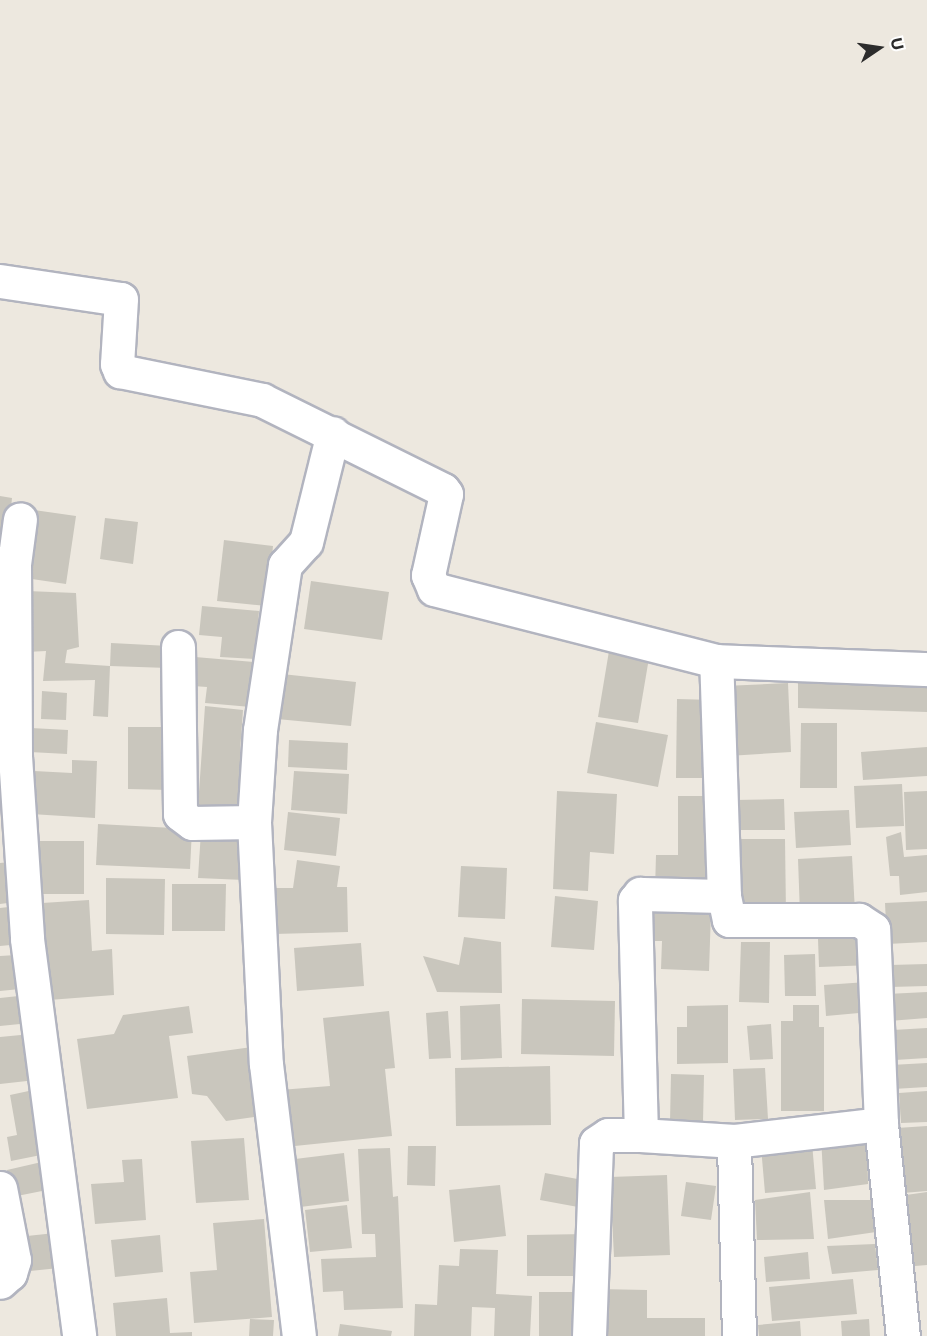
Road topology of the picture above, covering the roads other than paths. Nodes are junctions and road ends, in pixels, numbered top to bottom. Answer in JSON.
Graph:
{"nodes":[{"id":1,"x":0,"y":281,"type":"edge"},
{"id":2,"x":333,"y":433,"type":"junction"},
{"id":3,"x":20,"y":519,"type":"dead end"},
{"id":4,"x":7,"y":564,"type":"edge"},
{"id":5,"x":178,"y":646,"type":"dead end"},
{"id":6,"x":716,"y":661,"type":"junction"},
{"id":7,"x":927,"y":669,"type":"edge"},
{"id":8,"x":254,"y":822,"type":"junction"},
{"id":9,"x":724,"y":896,"type":"junction"},
{"id":10,"x":882,"y":1124,"type":"junction"},
{"id":11,"x":640,"y":1135,"type":"junction"},
{"id":12,"x":734,"y":1141,"type":"junction"},
{"id":13,"x":0,"y":1188,"type":"edge"},
{"id":14,"x":0,"y":1282,"type":"edge"},
{"id":15,"x":79,"y":1336,"type":"edge"},
{"id":16,"x":299,"y":1336,"type":"edge"},
{"id":17,"x":589,"y":1336,"type":"edge"},
{"id":18,"x":739,"y":1336,"type":"edge"},
{"id":19,"x":903,"y":1336,"type":"edge"}],
"edges":[{"from":1,"to":2,"type":"street"},
{"from":2,"to":6,"type":"street"},
{"from":2,"to":8,"type":"street"},
{"from":3,"to":4,"type":"street"},
{"from":4,"to":15,"type":"street"},
{"from":5,"to":8,"type":"street"},
{"from":6,"to":7,"type":"street"},
{"from":6,"to":9,"type":"street"},
{"from":8,"to":16,"type":"street"},
{"from":9,"to":10,"type":"street"},
{"from":9,"to":11,"type":"street"},
{"from":10,"to":12,"type":"street"},
{"from":10,"to":19,"type":"street"},
{"from":11,"to":12,"type":"street"},
{"from":11,"to":17,"type":"street"},
{"from":12,"to":18,"type":"street"},
{"from":13,"to":14,"type":"street"}]}
